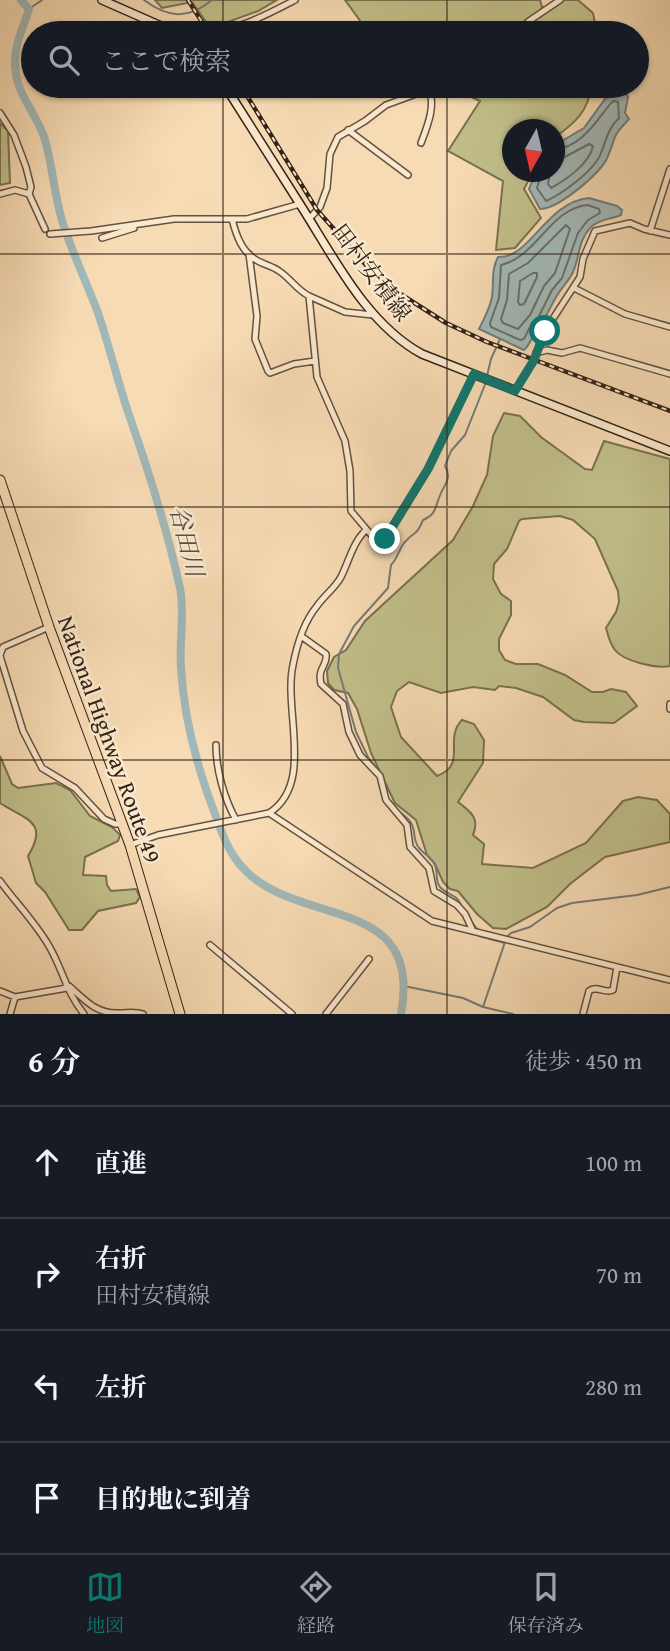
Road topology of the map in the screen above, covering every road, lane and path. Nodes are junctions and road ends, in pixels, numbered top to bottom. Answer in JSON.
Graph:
{"nodes":[{"id":1,"x":102,"y":0,"type":"edge"},
{"id":2,"x":295,"y":0,"type":"edge"},
{"id":3,"x":559,"y":0,"type":"edge"},
{"id":4,"x":150,"y":21,"type":"edge"},
{"id":5,"x":249,"y":21,"type":"edge"},
{"id":6,"x":528,"y":21,"type":"edge"},
{"id":7,"x":233,"y":98,"type":"edge"},
{"id":8,"x":405,"y":98,"type":"edge"},
{"id":9,"x":430,"y":98,"type":"edge"},
{"id":10,"x":0,"y":113,"type":"edge"},
{"id":11,"x":348,"y":130,"type":"junction"},
{"id":12,"x":421,"y":143,"type":"dead end"},
{"id":13,"x":670,"y":169,"type":"edge"},
{"id":14,"x":408,"y":175,"type":"dead end"},
{"id":15,"x":0,"y":194,"type":"edge"},
{"id":16,"x":29,"y":194,"type":"junction"},
{"id":17,"x":300,"y":204,"type":"junction"},
{"id":18,"x":232,"y":219,"type":"junction"},
{"id":19,"x":309,"y":219,"type":"junction"},
{"id":20,"x":142,"y":223,"type":"junction"},
{"id":21,"x":649,"y":231,"type":"junction"},
{"id":22,"x":670,"y":235,"type":"edge"},
{"id":23,"x":103,"y":238,"type":"dead end"},
{"id":24,"x":249,"y":254,"type":"junction"},
{"id":25,"x":574,"y":288,"type":"junction"},
{"id":26,"x":309,"y":296,"type":"junction"},
{"id":27,"x":373,"y":315,"type":"junction"},
{"id":28,"x":670,"y":327,"type":"edge"},
{"id":29,"x":536,"y":352,"type":"junction"},
{"id":30,"x":315,"y":361,"type":"junction"},
{"id":31,"x":474,"y":374,"type":"junction"},
{"id":32,"x":670,"y":374,"type":"edge"},
{"id":33,"x":515,"y":391,"type":"junction"},
{"id":34,"x":670,"y":451,"type":"edge"},
{"id":35,"x":0,"y":480,"type":"edge"},
{"id":36,"x":366,"y":530,"type":"junction"},
{"id":37,"x":49,"y":627,"type":"junction"},
{"id":38,"x":301,"y":636,"type":"junction"},
{"id":39,"x":3,"y":645,"type":"edge"},
{"id":40,"x":0,"y":656,"type":"edge"},
{"id":41,"x":216,"y":745,"type":"dead end"},
{"id":42,"x":270,"y":813,"type":"junction"},
{"id":43,"x":235,"y":820,"type":"junction"},
{"id":44,"x":123,"y":824,"type":"junction"},
{"id":45,"x":130,"y":845,"type":"junction"},
{"id":46,"x":0,"y":881,"type":"edge"},
{"id":47,"x":473,"y":931,"type":"junction"},
{"id":48,"x":210,"y":945,"type":"dead end"},
{"id":49,"x":369,"y":959,"type":"dead end"},
{"id":50,"x":617,"y":967,"type":"junction"},
{"id":51,"x":670,"y":980,"type":"edge"},
{"id":52,"x":66,"y":987,"type":"junction"},
{"id":53,"x":0,"y":991,"type":"edge"},
{"id":54,"x":15,"y":997,"type":"junction"},
{"id":55,"x":10,"y":1014,"type":"edge"},
{"id":56,"x":84,"y":1014,"type":"edge"},
{"id":57,"x":143,"y":1014,"type":"edge"},
{"id":58,"x":180,"y":1014,"type":"edge"},
{"id":59,"x":292,"y":1014,"type":"edge"},
{"id":60,"x":326,"y":1014,"type":"edge"},
{"id":61,"x":583,"y":1014,"type":"edge"}],
"edges":[{"from":1,"to":4,"type":"main road"},
{"from":2,"to":5,"type":"street"},
{"from":3,"to":6,"type":"street"},
{"from":7,"to":17,"type":"main road","name":"田村安積線"},
{"from":8,"to":11,"type":"street"},
{"from":9,"to":12,"type":"street"},
{"from":10,"to":16,"type":"street"},
{"from":11,"to":14,"type":"street"},
{"from":11,"to":19,"type":"street"},
{"from":13,"to":21,"type":"street"},
{"from":15,"to":16,"type":"street"},
{"from":16,"to":20,"type":"street"},
{"from":17,"to":18,"type":"street"},
{"from":17,"to":19,"type":"main road","name":"田村安積線"},
{"from":18,"to":20,"type":"street"},
{"from":18,"to":24,"type":"street"},
{"from":19,"to":27,"type":"main road","name":"田村安積線"},
{"from":20,"to":23,"type":"street"},
{"from":21,"to":22,"type":"street"},
{"from":21,"to":25,"type":"street"},
{"from":24,"to":26,"type":"street"},
{"from":24,"to":30,"type":"street"},
{"from":25,"to":28,"type":"street"},
{"from":25,"to":29,"type":"street"},
{"from":26,"to":27,"type":"street"},
{"from":26,"to":30,"type":"street"},
{"from":27,"to":31,"type":"main road","name":"田村安積線"},
{"from":29,"to":32,"type":"street"},
{"from":29,"to":33,"type":"street"},
{"from":30,"to":36,"type":"street"},
{"from":31,"to":33,"type":"main road","name":"田村安積線"},
{"from":31,"to":36,"type":"street"},
{"from":33,"to":34,"type":"main road","name":"田村安積線"},
{"from":35,"to":37,"type":"highway","name":"National Highway Route 49"},
{"from":36,"to":38,"type":"street"},
{"from":37,"to":39,"type":"street"},
{"from":37,"to":44,"type":"highway","name":"National Highway Route 49"},
{"from":38,"to":42,"type":"street"},
{"from":38,"to":47,"type":"street"},
{"from":39,"to":40,"type":"street"},
{"from":40,"to":44,"type":"street"},
{"from":41,"to":43,"type":"street"},
{"from":42,"to":43,"type":"street"},
{"from":42,"to":47,"type":"street"},
{"from":43,"to":45,"type":"street"},
{"from":44,"to":45,"type":"highway","name":"National Highway Route 49"},
{"from":45,"to":58,"type":"highway","name":"National Highway Route 49"},
{"from":46,"to":52,"type":"street"},
{"from":47,"to":50,"type":"street"},
{"from":48,"to":59,"type":"street"},
{"from":49,"to":60,"type":"street"},
{"from":50,"to":51,"type":"street"},
{"from":50,"to":61,"type":"street"},
{"from":52,"to":54,"type":"street"},
{"from":52,"to":56,"type":"street"},
{"from":52,"to":57,"type":"street"},
{"from":53,"to":54,"type":"street"},
{"from":54,"to":55,"type":"street"}]}
